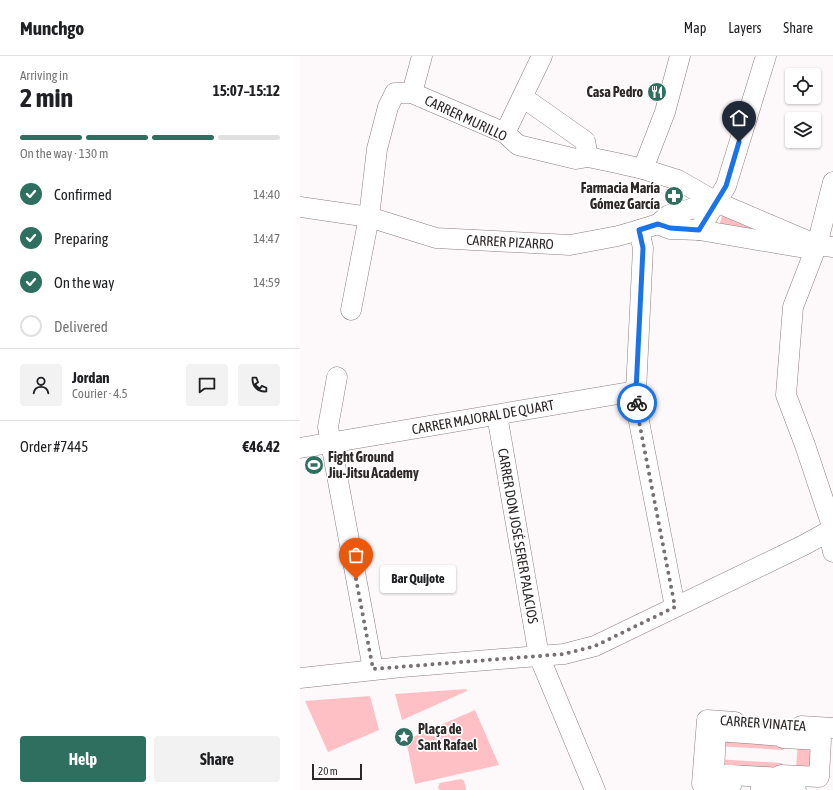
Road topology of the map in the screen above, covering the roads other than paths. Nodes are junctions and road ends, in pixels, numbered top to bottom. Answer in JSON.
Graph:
{"nodes":[{"id":1,"x":422,"y":56,"type":"edge"},
{"id":2,"x":542,"y":56,"type":"edge"},
{"id":3,"x":680,"y":56,"type":"edge"},
{"id":4,"x":766,"y":56,"type":"edge"},
{"id":5,"x":412,"y":93,"type":"junction"},
{"id":6,"x":522,"y":99,"type":"junction"},
{"id":7,"x":505,"y":133,"type":"junction"},
{"id":8,"x":588,"y":157,"type":"junction"},
{"id":9,"x":643,"y":169,"type":"junction"},
{"id":10,"x":833,"y":182,"type":"edge"},
{"id":11,"x":716,"y":202,"type":"junction"},
{"id":12,"x":300,"y":207,"type":"edge"},
{"id":13,"x":369,"y":218,"type":"junction"},
{"id":14,"x":658,"y":224,"type":"junction"},
{"id":15,"x":639,"y":230,"type":"junction"},
{"id":16,"x":699,"y":230,"type":"junction"},
{"id":17,"x":822,"y":247,"type":"edge"},
{"id":18,"x":351,"y":310,"type":"dead end"},
{"id":19,"x":337,"y":377,"type":"dead end"},
{"id":20,"x":636,"y":391,"type":"junction"},
{"id":21,"x":497,"y":415,"type":"junction"},
{"id":22,"x":331,"y":444,"type":"junction"},
{"id":23,"x":300,"y":448,"type":"edge"},
{"id":24,"x":832,"y":530,"type":"edge"},
{"id":25,"x":833,"y":552,"type":"edge"},
{"id":26,"x":675,"y":607,"type":"junction"},
{"id":27,"x":539,"y":656,"type":"junction"},
{"id":28,"x":373,"y":669,"type":"junction"},
{"id":29,"x":300,"y":678,"type":"edge"},
{"id":30,"x":827,"y":734,"type":"edge"},
{"id":31,"x":596,"y":790,"type":"edge"},
{"id":32,"x":796,"y":790,"type":"edge"}],
"edges":[{"from":1,"to":5,"type":"street"},
{"from":2,"to":6,"type":"street"},
{"from":3,"to":9,"type":"street"},
{"from":4,"to":11,"type":"street"},
{"from":5,"to":7,"type":"street","name":"CARRER MURILLO"},
{"from":5,"to":13,"type":"street"},
{"from":6,"to":7,"type":"street"},
{"from":6,"to":8,"type":"street"},
{"from":7,"to":8,"type":"street","name":"CARRER MURILLO"},
{"from":8,"to":9,"type":"street","name":"CARRER MURILLO"},
{"from":9,"to":11,"type":"street","name":"CARRER MURILLO"},
{"from":10,"to":17,"type":"street"},
{"from":11,"to":14,"type":"street","name":"CARRER PIZARRO"},
{"from":11,"to":16,"type":"street"},
{"from":11,"to":17,"type":"street","name":"CARRER MURILLO"},
{"from":12,"to":13,"type":"street","name":"CARRER PIZARRO"},
{"from":13,"to":15,"type":"street","name":"CARRER PIZARRO"},
{"from":13,"to":18,"type":"street"},
{"from":14,"to":15,"type":"street","name":"CARRER PIZARRO"},
{"from":14,"to":16,"type":"street"},
{"from":15,"to":20,"type":"street"},
{"from":16,"to":17,"type":"street"},
{"from":17,"to":24,"type":"street"},
{"from":19,"to":22,"type":"street"},
{"from":20,"to":21,"type":"street","name":"CARRER MAJORAL DE QUART"},
{"from":20,"to":26,"type":"street"},
{"from":21,"to":22,"type":"street","name":"CARRER MAJORAL DE QUART"},
{"from":21,"to":27,"type":"street","name":"CARRER DON JOSÉ SERER PALACIOS"},
{"from":22,"to":23,"type":"street","name":"CARRER MAJORAL DE QUART"},
{"from":22,"to":28,"type":"street"},
{"from":24,"to":25,"type":"street"},
{"from":24,"to":26,"type":"street"},
{"from":26,"to":27,"type":"street"},
{"from":27,"to":28,"type":"street"},
{"from":27,"to":31,"type":"street","name":"CARRER DON JOSÉ SERER PALACIOS"},
{"from":28,"to":29,"type":"street"},
{"from":30,"to":30,"type":"street"},
{"from":30,"to":32,"type":"street","name":"CARRER VINATEA"}]}
